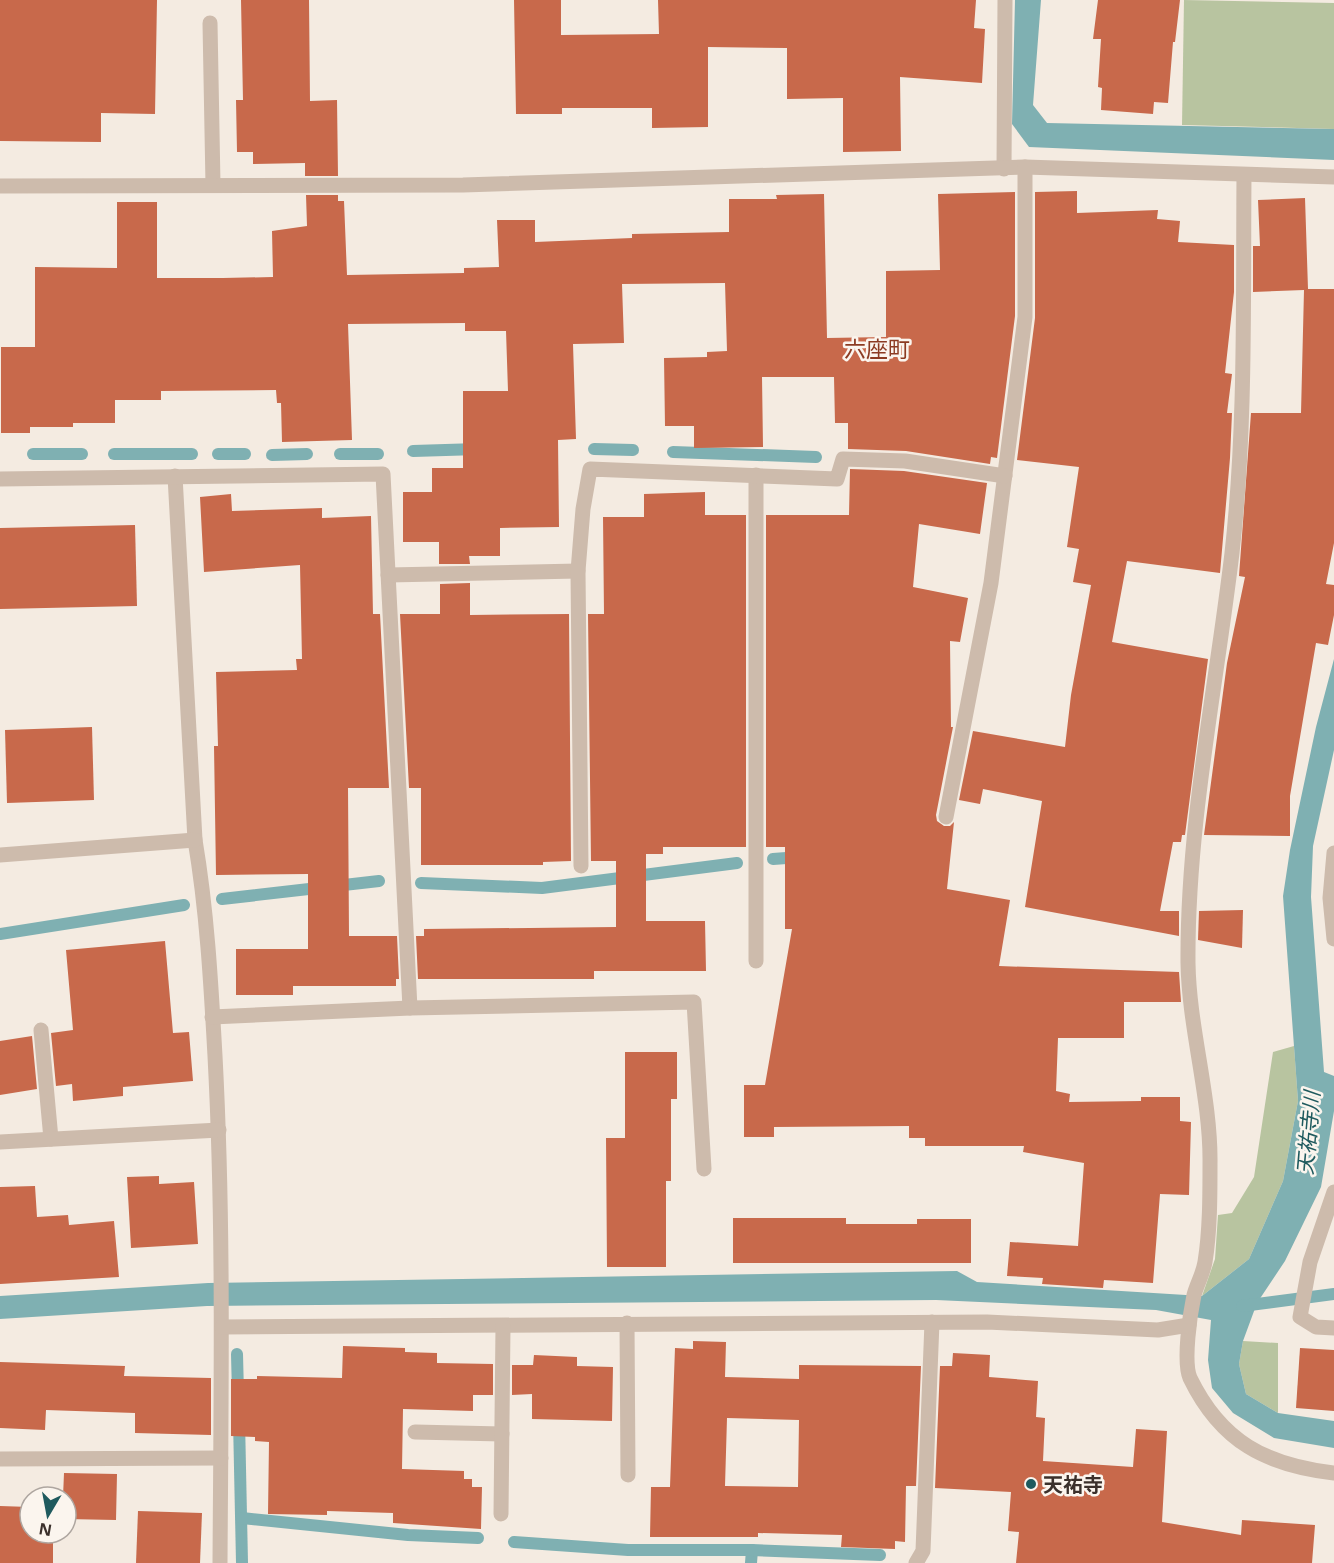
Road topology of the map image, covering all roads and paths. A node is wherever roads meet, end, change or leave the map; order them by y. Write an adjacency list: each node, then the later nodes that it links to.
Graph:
1 (1005, 0): 4 (street)
2 (210, 23): 7 (street)
3 (1025, 167): 4 (street); 5 (street); 11 (street)
4 (1004, 169): 7 (street)
5 (1244, 175): 6 (street); 33 (street)
6 (1334, 177)
7 (213, 185): 8 (street)
8 (0, 186)
9 (756, 475): 11 (street); 13 (street); 21 (street)
10 (175, 476): 12 (street); 14 (street); 16 (street)
11 (1005, 476): 15 (street)
12 (0, 479)
13 (578, 571): 14 (street); 19 (street)
14 (388, 575): 22 (street)
15 (946, 817)
16 (195, 840): 18 (street); 23 (street)
17 (1334, 853): 20 (street)
18 (0, 855)
19 (582, 866)
20 (1334, 939)
21 (756, 961)
22 (410, 1008): 23 (street); 28 (street)
23 (212, 1017): 25 (street)
24 (41, 1030): 26 (street)
25 (219, 1130): 26 (street); 30 (street)
26 (51, 1139): 27 (street)
27 (0, 1142)
28 (704, 1169)
29 (1334, 1192): 35 (street)
30 (222, 1319): 34 (street); 38 (street)
31 (932, 1322): 32 (street); 33 (street); 44 (street)
32 (627, 1323): 34 (street); 41 (street)
33 (1189, 1325): 40 (street)
34 (502, 1326): 37 (street)
35 (1334, 1328)
36 (415, 1432): 37 (street)
37 (502, 1434): 42 (street)
38 (221, 1458): 39 (street); 43 (street)
39 (0, 1459)
40 (1334, 1473)
41 (628, 1475)
42 (501, 1514)
43 (220, 1563)
44 (916, 1563)

